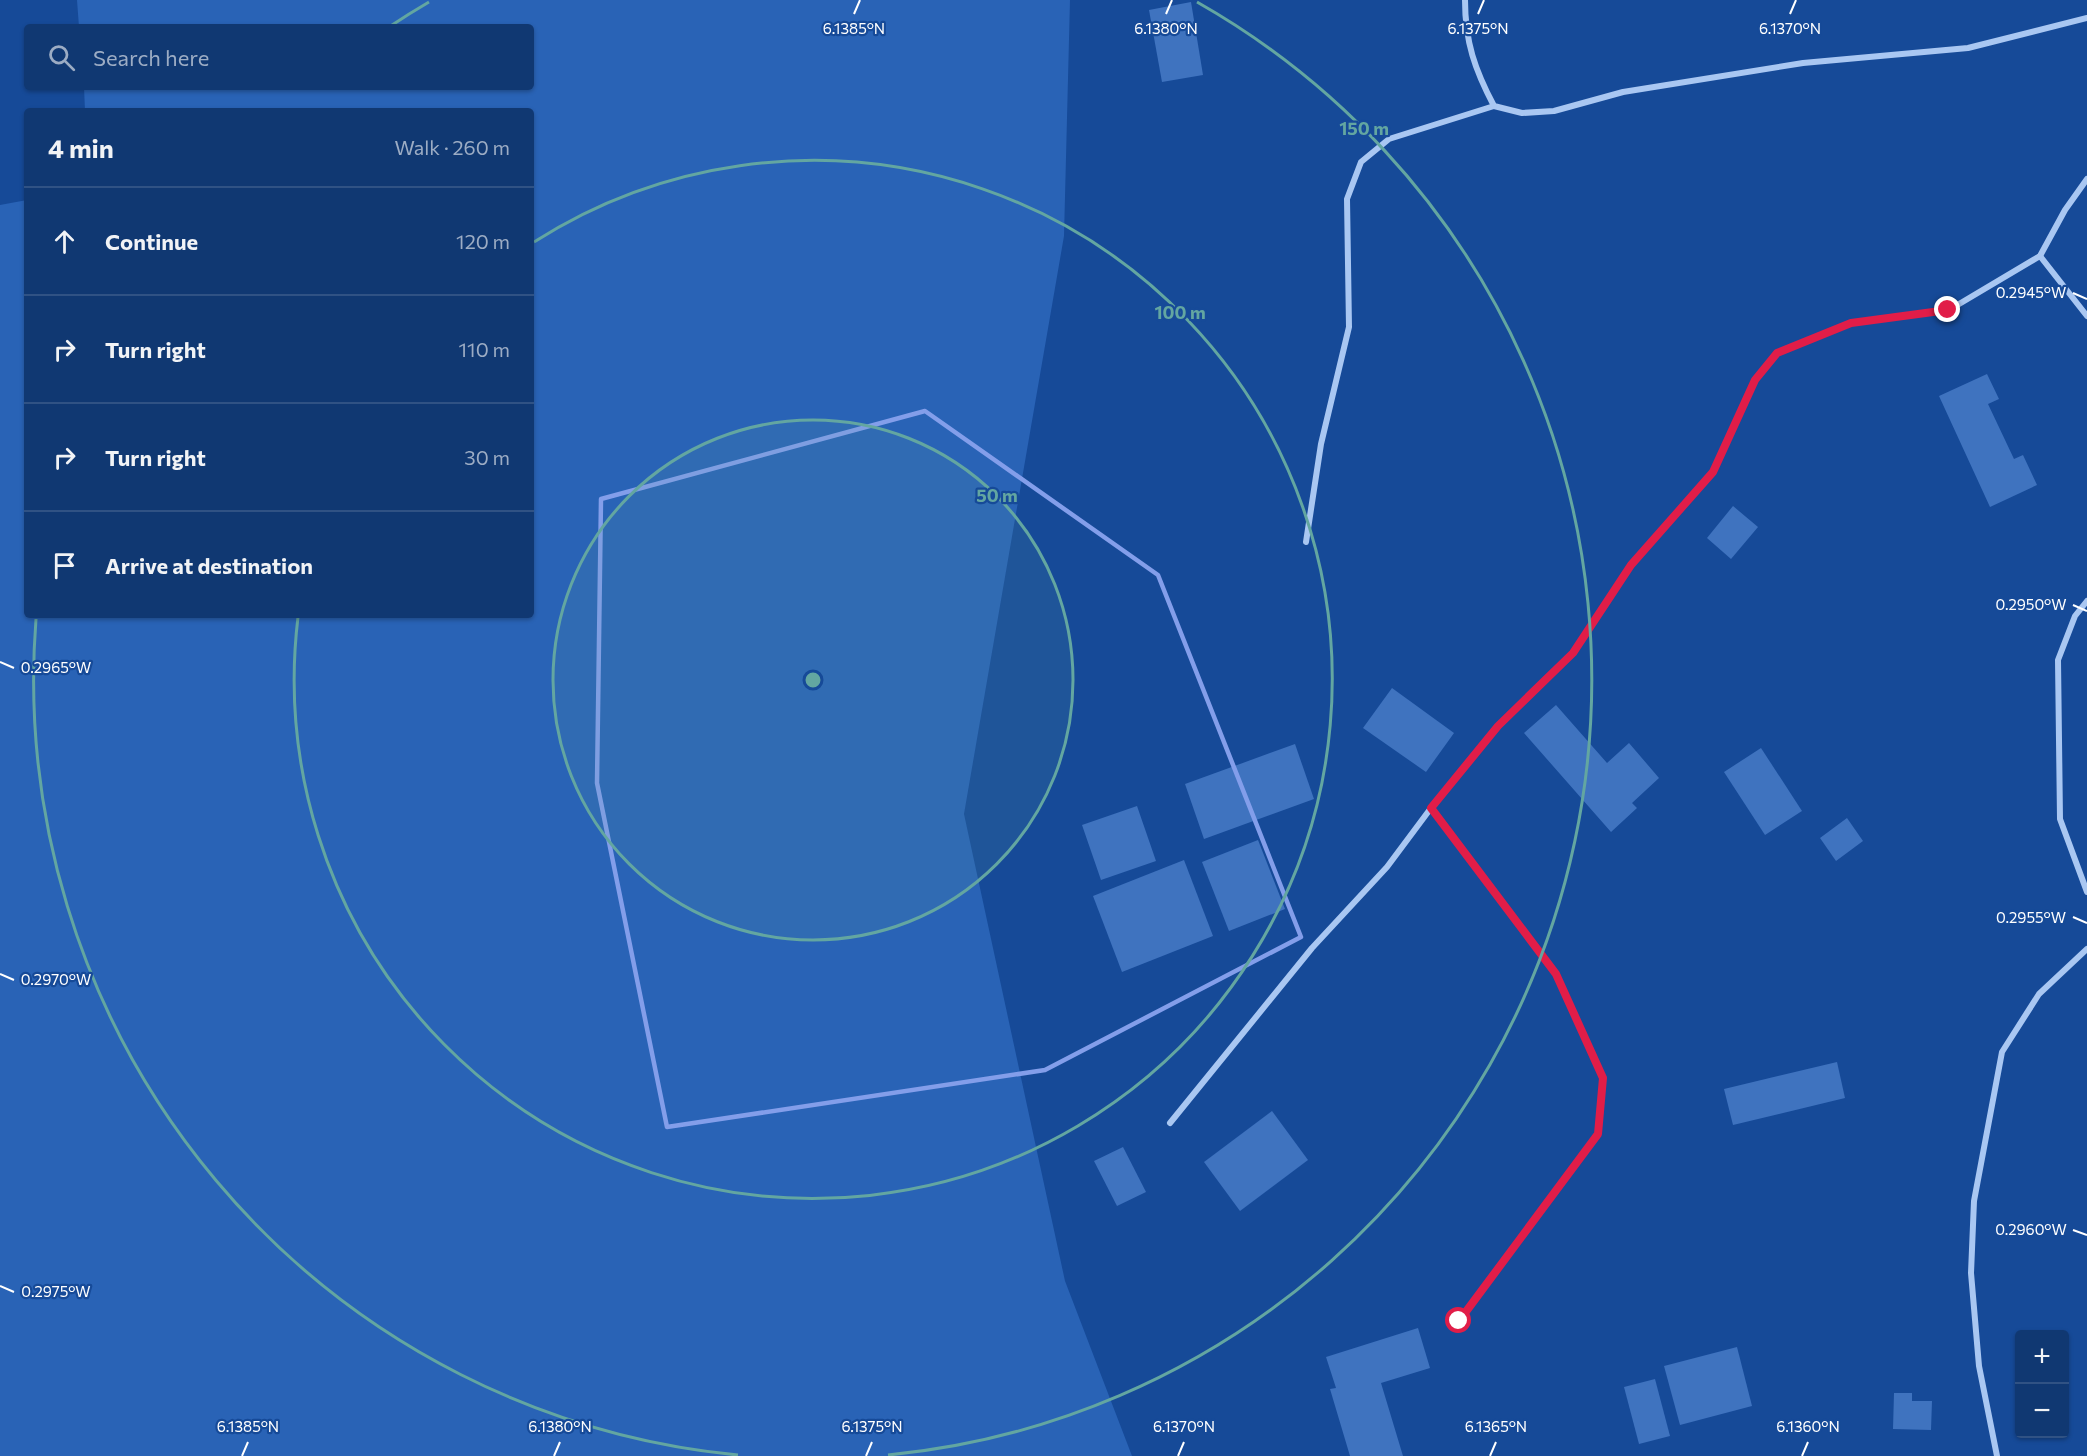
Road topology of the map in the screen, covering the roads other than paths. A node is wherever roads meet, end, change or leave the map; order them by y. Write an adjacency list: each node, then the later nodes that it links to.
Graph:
1 (1465, 0): 3 (street)
2 (2087, 18): 3 (street)
3 (1494, 106): 7 (street)
4 (2087, 179): 5 (street)
5 (2040, 256): 6 (street); 9 (street)
6 (2087, 316)
7 (1306, 542)
8 (2087, 601): 10 (street)
9 (1431, 808): 12 (street); 13 (street)
10 (2087, 892)
11 (2087, 949): 14 (street)
12 (1170, 1124)
13 (1459, 1321)
14 (1997, 1456)

